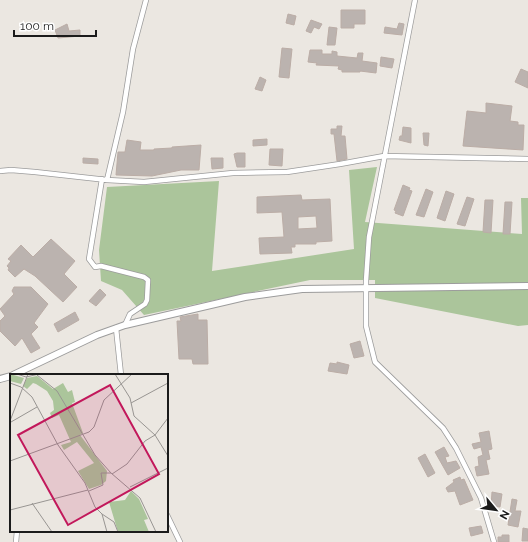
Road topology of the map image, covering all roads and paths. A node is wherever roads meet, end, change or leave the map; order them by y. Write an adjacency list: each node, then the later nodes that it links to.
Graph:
1 (146, 0): 7 (street)
2 (415, 0): 3 (street)
3 (384, 156): 4 (street); 7 (street); 9 (street)
4 (528, 159)
5 (0, 171): 6 (street)
6 (102, 179): 7 (street); 10 (street)
7 (107, 180)
8 (528, 286): 9 (street)
9 (367, 288): 10 (street); 20 (street)
10 (125, 325): 11 (street)
11 (116, 328): 12 (street); 13 (street)
12 (15, 374)
13 (121, 374)
14 (10, 376): 15 (street)
15 (0, 379)
16 (168, 517): 19 (street)
17 (17, 532): 18 (street)
18 (16, 542)
19 (180, 542)
20 (494, 542)

